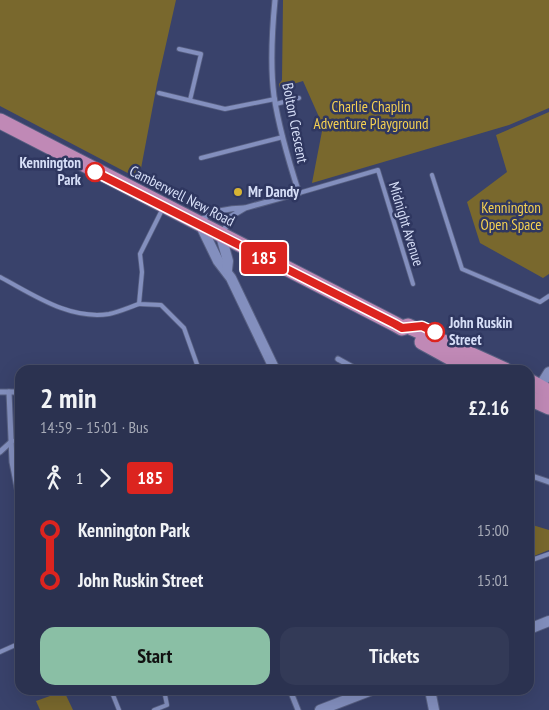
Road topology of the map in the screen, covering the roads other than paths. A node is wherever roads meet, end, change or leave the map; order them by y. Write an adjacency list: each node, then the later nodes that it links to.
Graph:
1 (275, 0): 6 (street, Bolton Crescent)
2 (179, 48): 5 (lane)
3 (159, 93): 5 (lane)
4 (299, 98): 6 (lane)
5 (190, 100): 6 (lane)
6 (275, 102): 8 (street, Bolton Crescent)
7 (0, 121): 12 (highway, Camberwell New Road)
8 (283, 137): 9 (lane); 11 (street, Bolton Crescent)
9 (201, 158)
10 (432, 175): 19 (lane)
11 (299, 193): 13 (street); 18 (lane, Midnight Avenue)
12 (164, 206): 14 (highway, Camberwell New Road); 20 (lane)
13 (245, 208): 14 (street); 15 (street)
14 (200, 224): 15 (highway, Camberwell New Road); 16 (street)
15 (221, 236): 16 (street); 21 (highway, Camberwell New Road)
16 (227, 270): 26 (street)
17 (0, 277): 20 (lane)
18 (413, 284)
19 (549, 296)
20 (139, 304): 25 (lane)
21 (407, 328): 22 (lane, Camberwell New Road); 24 (highway, Camberwell New Road)
22 (431, 330)
23 (338, 359): 27 (street)
24 (477, 360): 28 (highway, Camberwell New Road)
25 (197, 365)
26 (273, 365)
27 (349, 365)
28 (491, 365)
29 (549, 372): 33 (street)
30 (0, 392): 31 (street)
31 (9, 392): 32 (street); 34 (street)
32 (15, 392)
33 (540, 395)
34 (12, 442): 35 (street); 36 (street)
35 (0, 452)
36 (15, 477)
37 (534, 477): 38 (street)
38 (549, 482)
39 (549, 554): 40 (lane)
40 (534, 559)
41 (549, 620): 42 (street)
42 (534, 626)
43 (15, 645): 44 (lane)
44 (0, 652)
45 (113, 695): 50 (lane)
46 (165, 695): 51 (lane)
47 (292, 695): 52 (street)
48 (359, 695): 53 (street)
49 (431, 695): 54 (street)
50 (119, 710)
51 (154, 710)
52 (298, 710)
53 (320, 710)
54 (434, 710)

